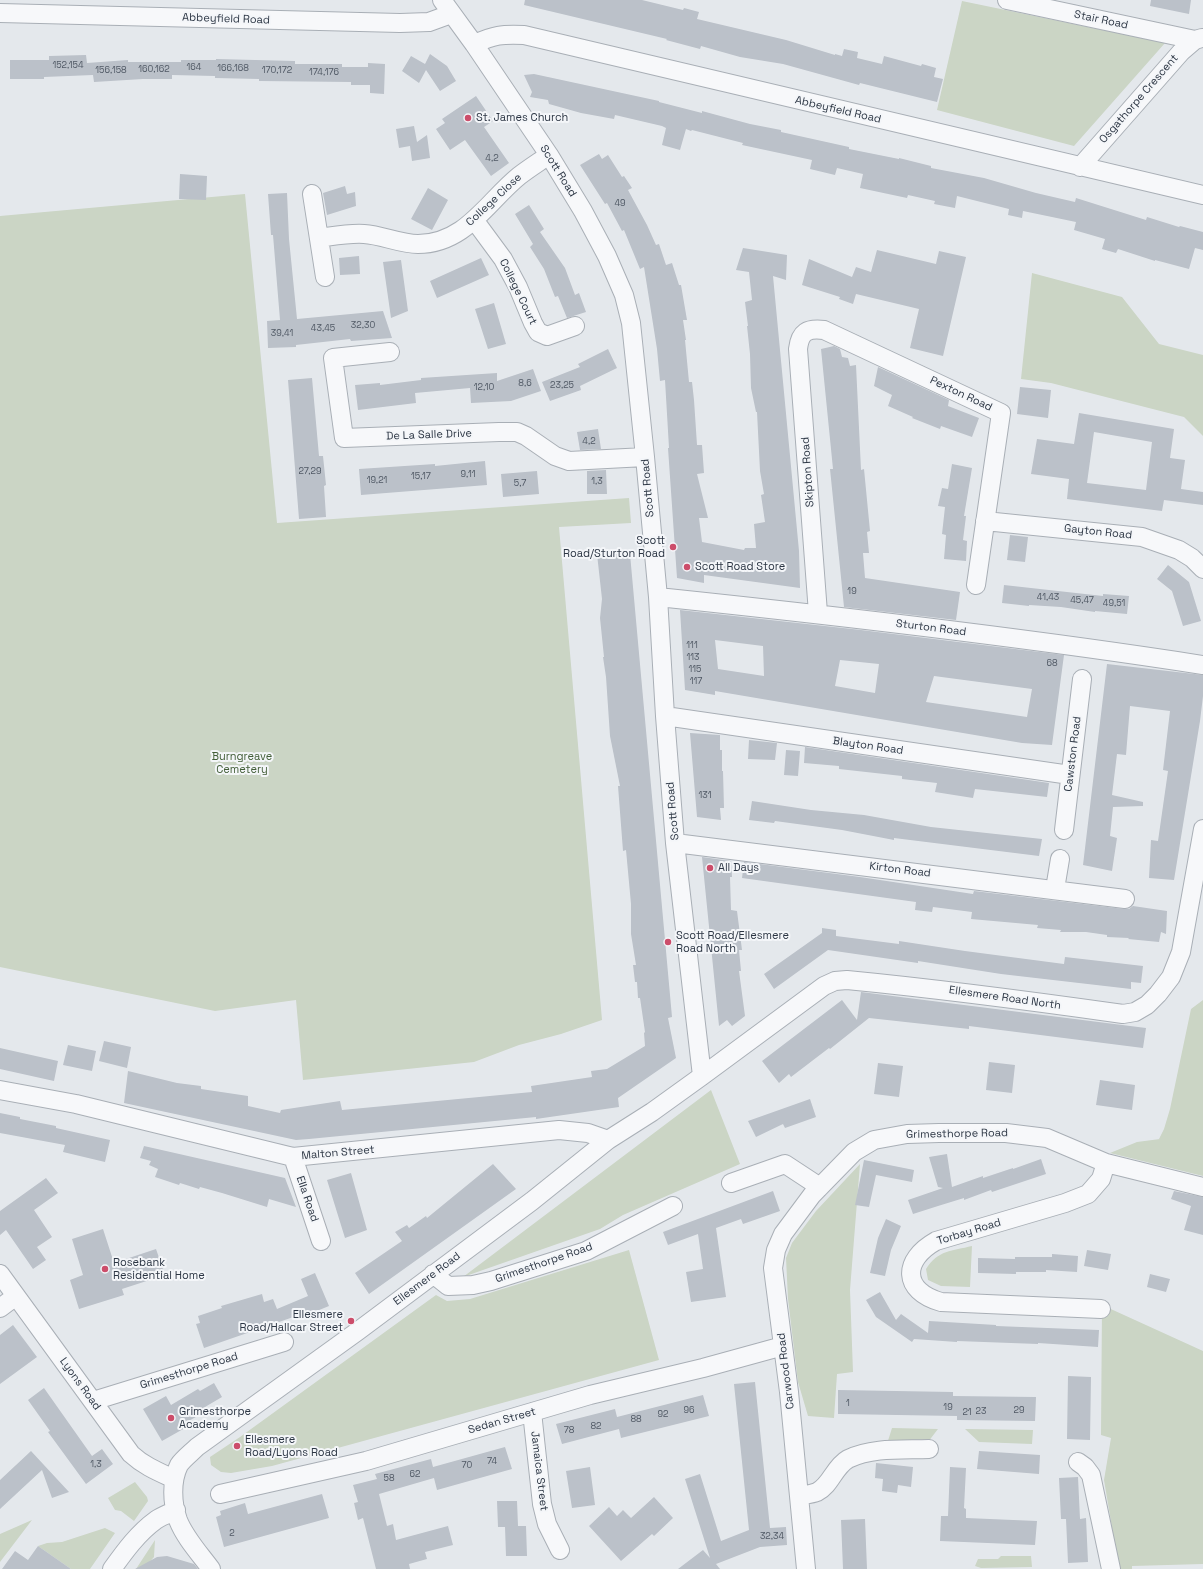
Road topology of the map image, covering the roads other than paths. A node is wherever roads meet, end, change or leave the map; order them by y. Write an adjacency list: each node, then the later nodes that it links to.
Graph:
1 (1007, 0): 4 (street, Stair Road)
2 (446, 7): 3 (street, Abbeyfield Road); 5 (street, Scott Road)
3 (0, 13)
4 (1199, 39): 7 (street, Osgathorpe Crescent)
5 (474, 44): 6 (street, Scott Road); 7 (street, Abbeyfield Road)
6 (549, 155): 10 (street, College Close); 16 (street, Scott Road)
7 (1080, 167): 9 (street, Abbeyfield Road)
8 (312, 194): 11 (street)
9 (1203, 195)
10 (475, 221): 11 (street, College Close); 13 (street, College Court)
11 (319, 238): 12 (street)
12 (325, 277)
13 (575, 326)
14 (805, 332): 17 (street, Pexton Road); 21 (street, Skipton Road)
15 (390, 352): 16 (street, De La Salle Drive)
16 (645, 457): 20 (street, Scott Road)
17 (985, 521): 18 (street, Gayton Road); 19 (street, Pexton Road)
18 (1203, 569)
19 (976, 585)
20 (658, 597): 21 (street, Sturton Road); 24 (street, Scott Road)
21 (818, 613): 22 (street, Sturton Road)
22 (1203, 665)
23 (1082, 679): 25 (street, Cawston Road)
24 (665, 716): 25 (street, Blayton Road); 28 (street, Scott Road)
25 (1070, 775): 27 (street, Cawston Road)
26 (1203, 829): 32 (street, Ellesmere Road North)
27 (1064, 830)
28 (675, 843): 30 (street, Kirton Road); 32 (street, Scott Road)
29 (1060, 858): 30 (street)
30 (1055, 889): 31 (street, Kirton Road)
31 (1125, 899)
32 (702, 1076): 34 (street, Ellesmere Road)
33 (0, 1090): 35 (street, Malton Street)
34 (608, 1140): 35 (street, Malton Street); 43 (street, Ellesmere Road)
35 (293, 1157): 41 (street, Ella Road)
36 (1106, 1162): 38 (street, Grimesthorpe Road); 39 (street, Grimesthorpe Road); 46 (street, Torbay Road)
37 (731, 1183): 38 (street)
38 (820, 1187): 48 (street, Carwood Road)
39 (1203, 1187)
40 (673, 1206): 43 (street, Grimesthorpe Road)
41 (321, 1241)
42 (0, 1274): 44 (street, Lyons Road)
43 (433, 1274): 54 (street, Ellesmere Road)
44 (16, 1296): 45 (street); 49 (street, Lyons Road)
45 (0, 1308)
46 (1101, 1309)
47 (284, 1342): 49 (street, Grimesthorpe Road)
48 (783, 1346): 50 (street, Sedan Street); 55 (street, Carwood Road)
49 (93, 1401): 54 (street, Lyons Road)
50 (532, 1412): 53 (street, Sedan Street); 56 (street, Jamaica Street)
51 (929, 1449): 55 (street)
52 (1078, 1462): 60 (street)
53 (220, 1494)
54 (175, 1495): 57 (street); 58 (street)
55 (799, 1496): 59 (street, Carwood Road)
56 (560, 1550)
57 (112, 1569)
58 (211, 1569)
59 (806, 1569)
60 (1111, 1569)

